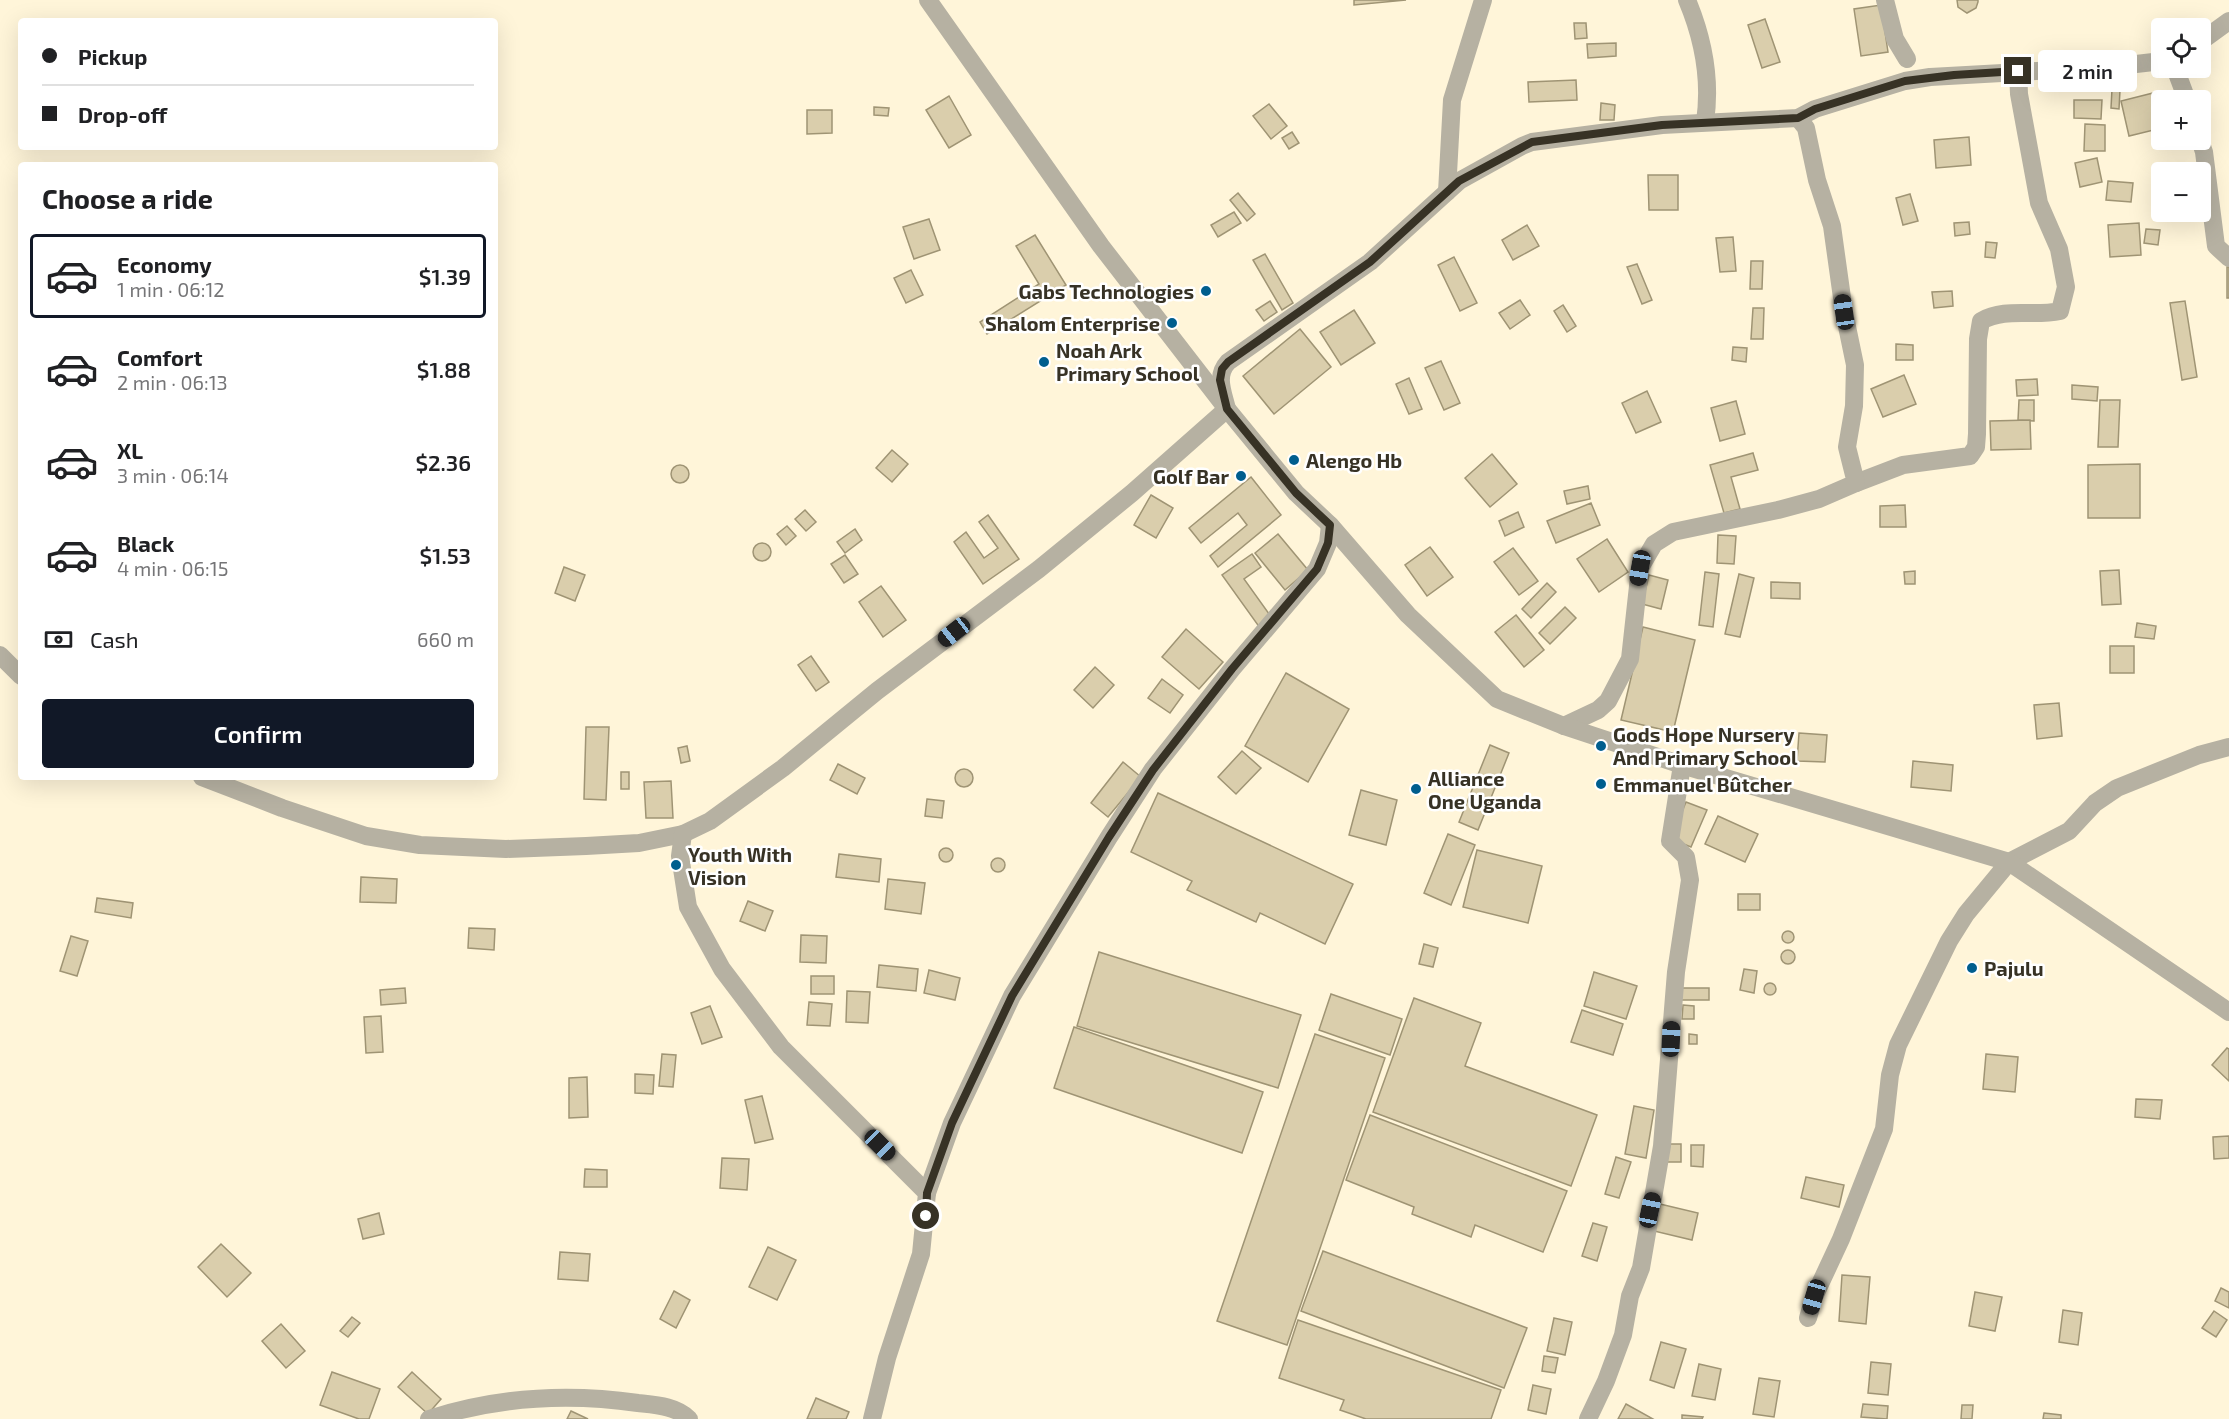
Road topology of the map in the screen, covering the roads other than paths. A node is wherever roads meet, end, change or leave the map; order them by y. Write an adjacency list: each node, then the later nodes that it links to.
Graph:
1 (928, 0): 15 (street)
2 (1483, 0): 13 (street)
3 (1687, 0): 11 (street)
4 (1886, 0): 7 (street)
5 (2229, 21): 6 (street)
6 (2211, 34)
7 (1907, 59)
8 (2151, 62): 9 (street)
9 (2018, 71): 10 (street); 16 (street)
10 (1798, 118): 11 (street); 16 (street)
11 (1705, 122): 13 (street)
12 (2203, 150): 14 (street)
13 (1447, 192): 15 (street)
14 (2229, 258)
15 (1227, 409): 17 (street); 24 (street)
16 (1856, 483): 20 (street)
17 (1330, 525): 20 (street); 27 (street)
18 (0, 655): 19 (street)
19 (18, 673)
20 (1564, 726): 22 (street)
21 (2229, 747): 25 (street)
22 (1682, 765): 25 (street); 32 (street)
23 (210, 780): 24 (street)
24 (682, 834): 27 (street)
25 (2009, 862): 26 (street); 28 (street)
26 (2229, 1012)
27 (927, 1193): 31 (street)
28 (1808, 1318)
29 (429, 1419): 30 (street)
30 (689, 1419)
31 (872, 1419)
32 (1588, 1419)

